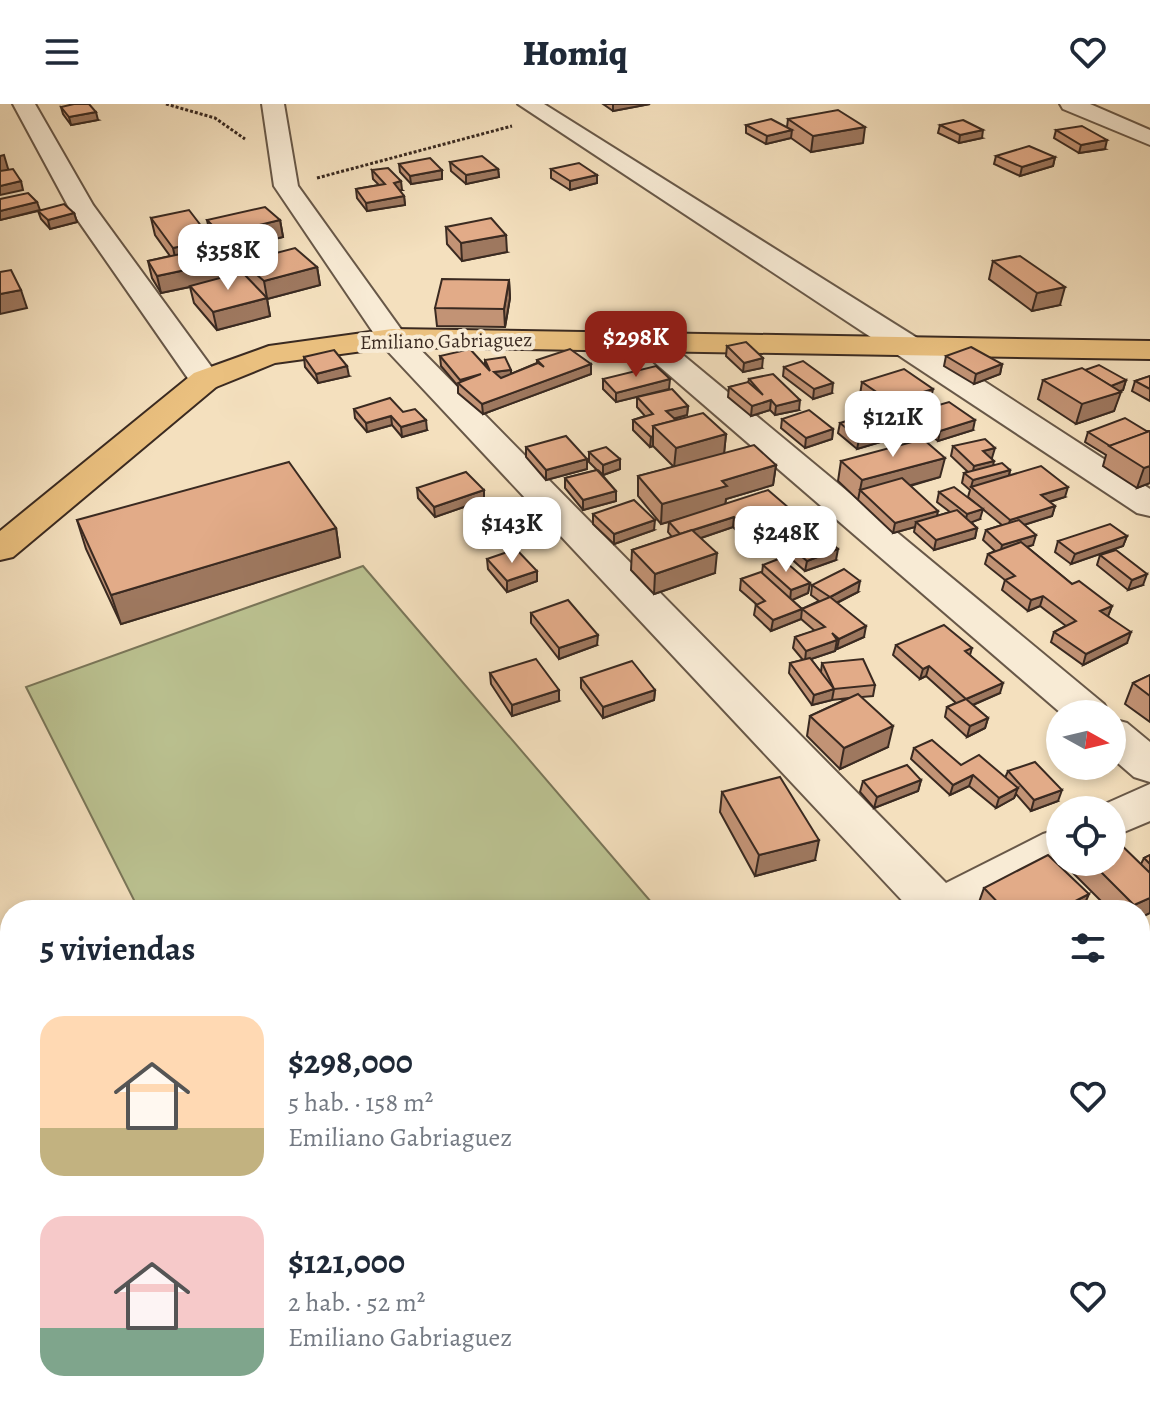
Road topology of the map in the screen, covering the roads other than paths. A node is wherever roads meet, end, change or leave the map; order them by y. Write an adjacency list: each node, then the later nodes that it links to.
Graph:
1 (24, 104): 10 (street)
2 (273, 104): 6 (street)
3 (1071, 104): 5 (street)
4 (538, 110): 8 (street)
5 (1150, 138)
6 (392, 338): 7 (main road, Emiliano Gabriaguez); 10 (main road, Emiliano Gabriaguez); 19 (street)
7 (649, 342): 8 (main road, Emiliano Gabriaguez); 13 (street)
8 (911, 347): 9 (main road, Emiliano Gabriaguez); 11 (street)
9 (1149, 351)
10 (205, 380): 12 (main road, Emiliano Gabriaguez)
11 (1150, 505)
12 (0, 549)
13 (1072, 700)
14 (1126, 746): 15 (street)
15 (1150, 766)
16 (1150, 801): 17 (street)
17 (1126, 813)
18 (1046, 854): 20 (street)
19 (929, 900)
20 (958, 900)

